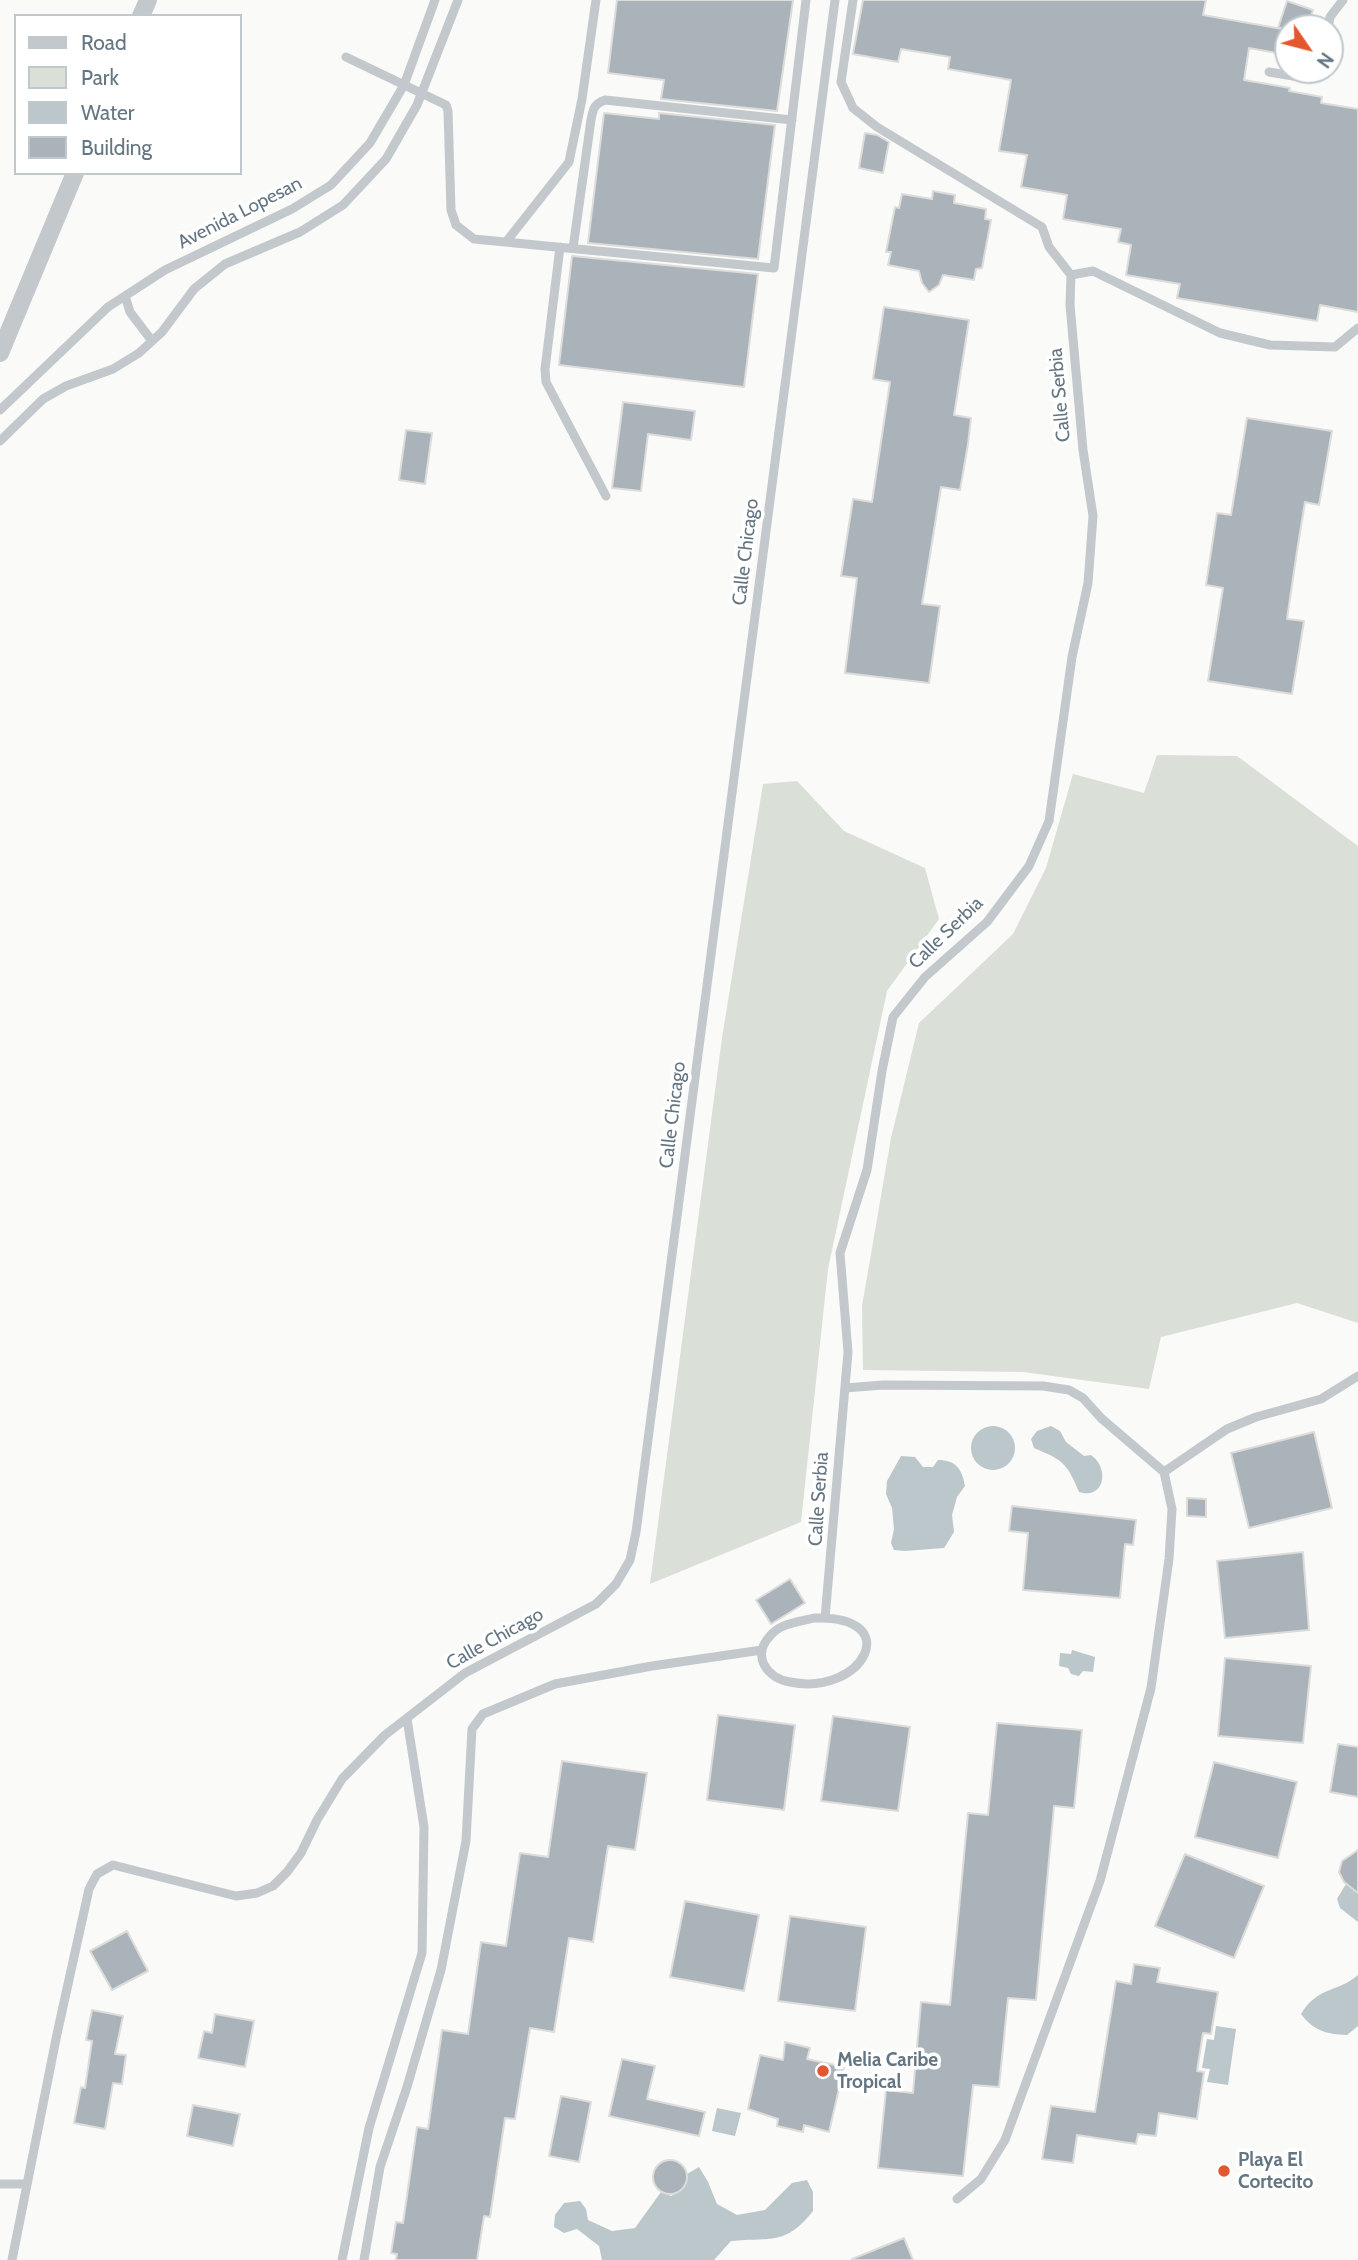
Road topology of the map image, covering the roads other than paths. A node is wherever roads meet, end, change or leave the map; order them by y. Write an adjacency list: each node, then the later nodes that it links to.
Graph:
1 (435, 0): 12 (lane, Avenida Lopesan)
2 (458, 0): 13 (lane, Avenida Lopesan)
3 (596, 0): 16 (lane)
4 (806, 0): 14 (lane)
5 (835, 0): 32 (lane, Calle Chicago)
6 (853, 0): 19 (lane)
7 (1343, 0): 8 (lane)
8 (1332, 14)
9 (346, 57): 12 (lane)
10 (1269, 72): 11 (lane)
11 (1274, 73)
12 (404, 85): 13 (lane); 20 (lane, Avenida Lopesan)
13 (422, 93): 16 (lane); 22 (lane, Avenida Lopesan)
14 (792, 120): 18 (lane); 18 (lane)
15 (74, 175): 23 (street)
16 (506, 242): 17 (lane)
17 (560, 247): 18 (lane); 26 (lane)
18 (573, 248)
19 (1071, 275): 21 (lane); 28 (lane, Calle Serbia)
20 (125, 296): 22 (lane); 24 (lane, Avenida Lopesan)
21 (1358, 327)
22 (152, 341): 25 (lane, Avenida Lopesan)
23 (0, 353)
24 (0, 410)
25 (0, 441)
26 (606, 496)
27 (1358, 1376): 29 (lane)
28 (845, 1388): 29 (lane); 30 (lane, Calle Serbia)
29 (1164, 1472): 35 (lane)
30 (825, 1618): 31 (lane); 31 (lane)
31 (762, 1650): 38 (lane)
32 (407, 1720): 34 (lane, Calle Chicago); 37 (lane)
33 (0, 2184): 34 (lane)
34 (27, 2184): 36 (lane)
35 (957, 2199)
36 (12, 2260)
37 (342, 2260)
38 (364, 2260)

